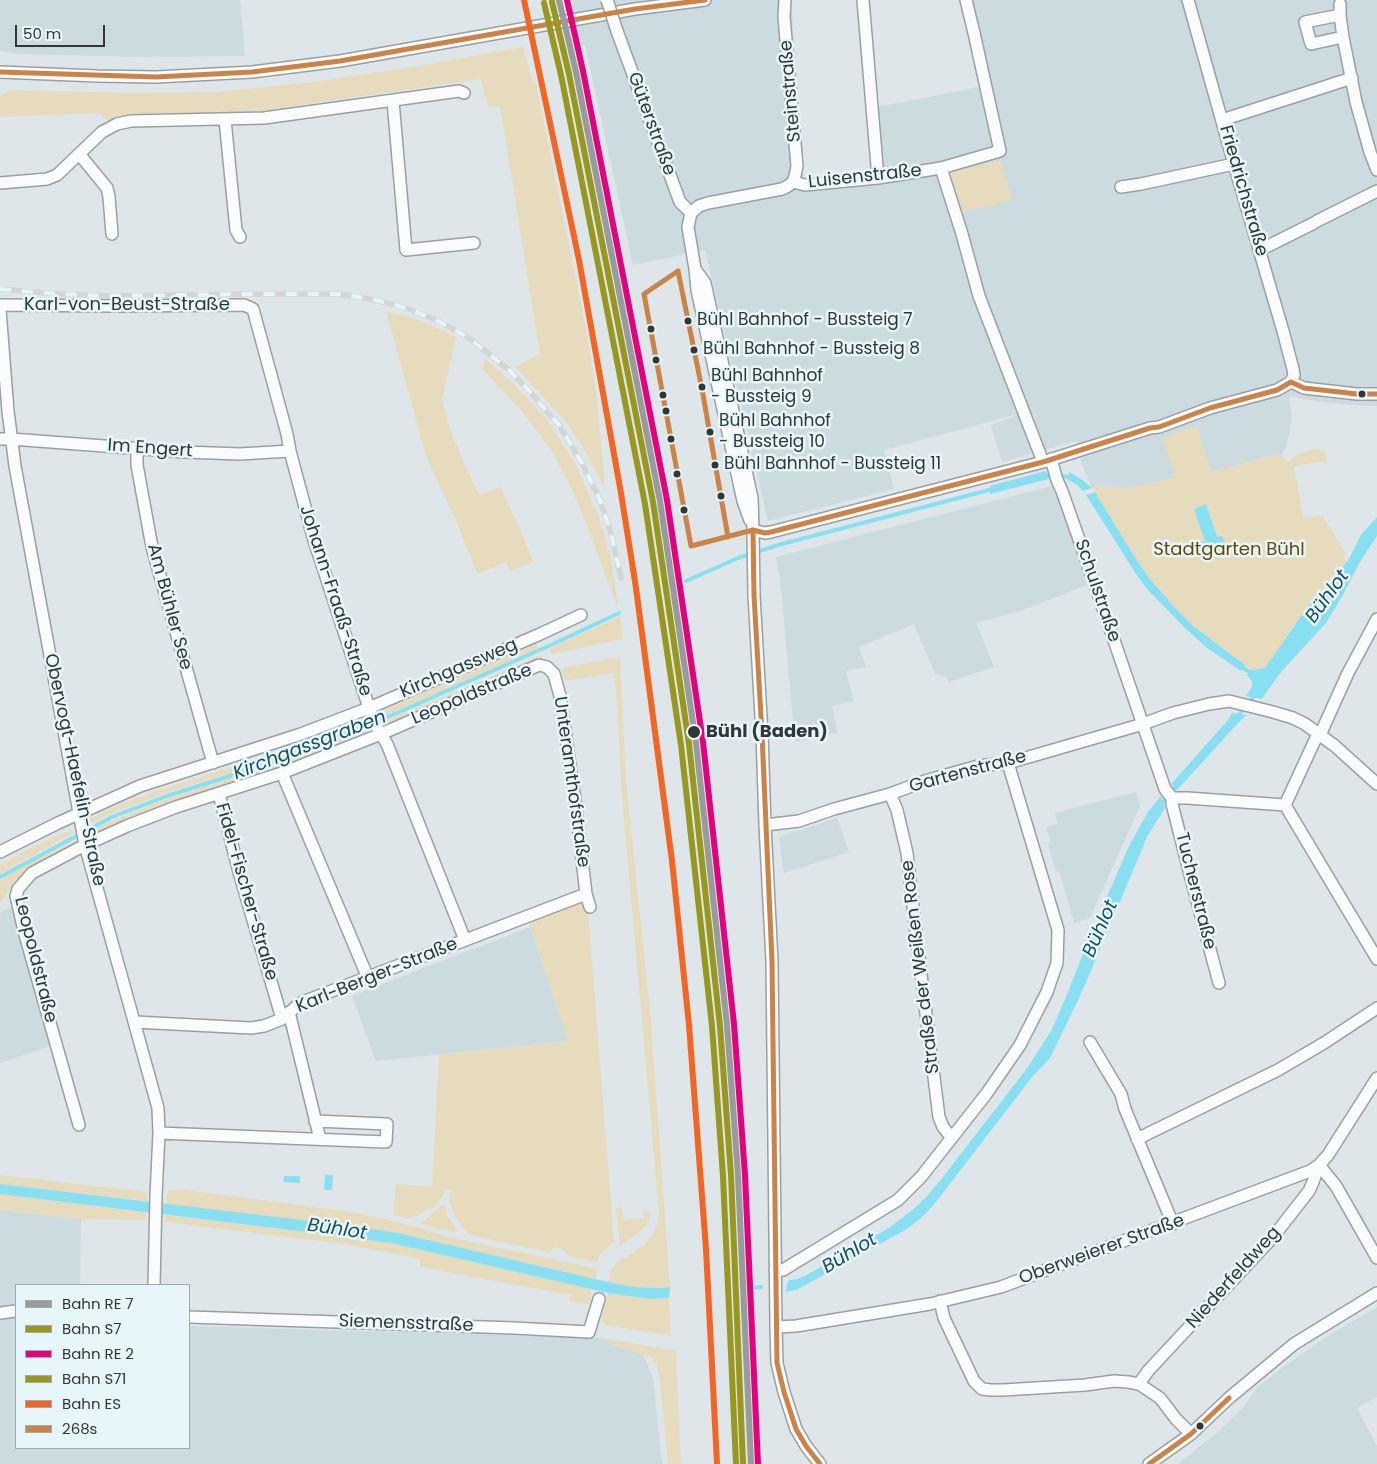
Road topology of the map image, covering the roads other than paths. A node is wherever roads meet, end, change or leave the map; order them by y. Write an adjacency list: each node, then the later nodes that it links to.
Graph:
1 (607, 0): 23 (street, Güterstraße, bridge)
2 (705, 0): 8 (street)
3 (784, 0): 19 (street, Steinstraße)
4 (863, 0): 18 (street)
5 (966, 0): 16 (street, Luisenstraße)
6 (1188, 0): 13 (street, Friedrichstraße)
7 (1343, 37): 7 (street); 9 (street)
8 (0, 72)
9 (1352, 78): 13 (street); 17 (street)
10 (464, 93): 11 (street)
11 (393, 101): 12 (street); 26 (street)
12 (225, 120): 14 (street); 25 (street)
13 (1222, 120): 15 (street, Friedrichstraße)
14 (80, 154): 20 (street); 24 (street)
15 (1234, 164): 21 (street); 27 (street, Friedrichstraße)
16 (941, 168): 18 (street, Luisenstraße); 36 (street, Schulstraße)
17 (1377, 170)
18 (878, 178): 19 (street, Luisenstraße)
19 (792, 182): 23 (street, Luisenstraße)
20 (0, 183)
21 (1121, 187)
22 (1377, 191): 27 (street)
23 (691, 213): 37 (street)
24 (112, 234)
25 (240, 237)
26 (474, 244)
27 (1260, 250): 31 (street, Friedrichstraße)
28 (0, 305): 29 (street, Karl-von-Beust-Straße)
29 (254, 309): 35 (street, Johann-Fraaß-Straße)
30 (0, 310): 33 (street, Obervogt-Haefelin-Straße)
31 (1291, 382): 32 (street); 36 (street)
32 (1377, 394)
33 (6, 439): 34 (street, Im Engert); 53 (street, Obervogt-Haefelin-Straße)
34 (137, 449): 35 (street, Im Engert); 45 (street, Am Bühler See)
35 (290, 451): 41 (street, Johann-Fraaß-Straße)
36 (1051, 468): 37 (street); 42 (street, Schulstraße)
37 (753, 530): 54 (street)
38 (581, 615): 41 (street, Kirchgassweg)
39 (1377, 619): 44 (street)
40 (547, 667): 43 (street, Leopoldstraße); 57 (street, Unteramthofstraße)
41 (370, 712): 43 (street, Johann-Fraaß-Straße); 45 (street, Kirchgassweg)
42 (1142, 724): 44 (street, Gartenstraße); 46 (street, Gartenstraße); 51 (street, Tucherstraße)
43 (380, 732): 47 (street, Leopoldstraße); 58 (street, Johann-Fraaß-Straße)
44 (1320, 735): 48 (street, Gartenstraße); 52 (street)
45 (213, 763): 53 (street, Kirchgassweg)
46 (1008, 763): 50 (street, Gartenstraße); 70 (street)
47 (282, 773): 49 (street, Leopoldstraße); 60 (street)
48 (1377, 784)
49 (219, 794): 55 (street, Leopoldstraße); 63 (street, Fidel-Fischer-Straße)
50 (890, 794): 54 (street, Gartenstraße); 70 (street, Straße der Weißen Rose)
51 (1172, 797): 52 (street); 61 (street, Tucherstraße)
52 (1285, 805): 59 (street)
53 (80, 817): 55 (street, Obervogt-Haefelin-Straße); 56 (street, Kirchgassweg)
54 (765, 825): 76 (street)
55 (85, 842): 64 (street, Obervogt-Haefelin-Straße); 68 (street, Leopoldstraße)
56 (0, 852)
57 (589, 900): 58 (street, Karl-Berger-Straße)
58 (465, 940): 60 (street, Karl-Berger-Straße)
59 (1377, 959)
60 (368, 978): 63 (street, Karl-Berger-Straße)
61 (1219, 983)
62 (1377, 1008): 71 (street)
63 (285, 1015): 64 (street, Karl-Berger-Straße); 67 (street, Fidel-Fischer-Straße)
64 (135, 1022): 69 (street, Obervogt-Haefelin-Straße)
65 (1090, 1042): 71 (street)
66 (1377, 1078): 73 (street, Oberweierer Straße)
67 (315, 1121): 72 (street, Fidel-Fischer-Straße); 72 (street)
68 (79, 1125)
69 (159, 1133): 72 (street); 77 (street, Obervogt-Haefelin-Straße)
70 (952, 1138): 76 (street)
71 (1137, 1138): 74 (street)
72 (320, 1139)
73 (1319, 1165): 74 (street, Oberweierer Straße); 75 (street); 85 (street, Niederfeldweg)
74 (1173, 1224): 80 (street, Oberweierer Straße)
75 (1377, 1258)
76 (775, 1271): 84 (street)
77 (154, 1284)
78 (1377, 1293): 86 (street)
79 (599, 1299): 83 (street, Siemensstraße)
80 (940, 1301): 84 (street, Oberweierer Straße); 85 (street)
81 (15, 1311): 82 (street)
82 (0, 1313)
83 (190, 1317)
84 (776, 1327): 87 (street)
85 (1139, 1384): 86 (street)
86 (1190, 1434): 88 (street)
87 (820, 1464)
88 (1149, 1464)

